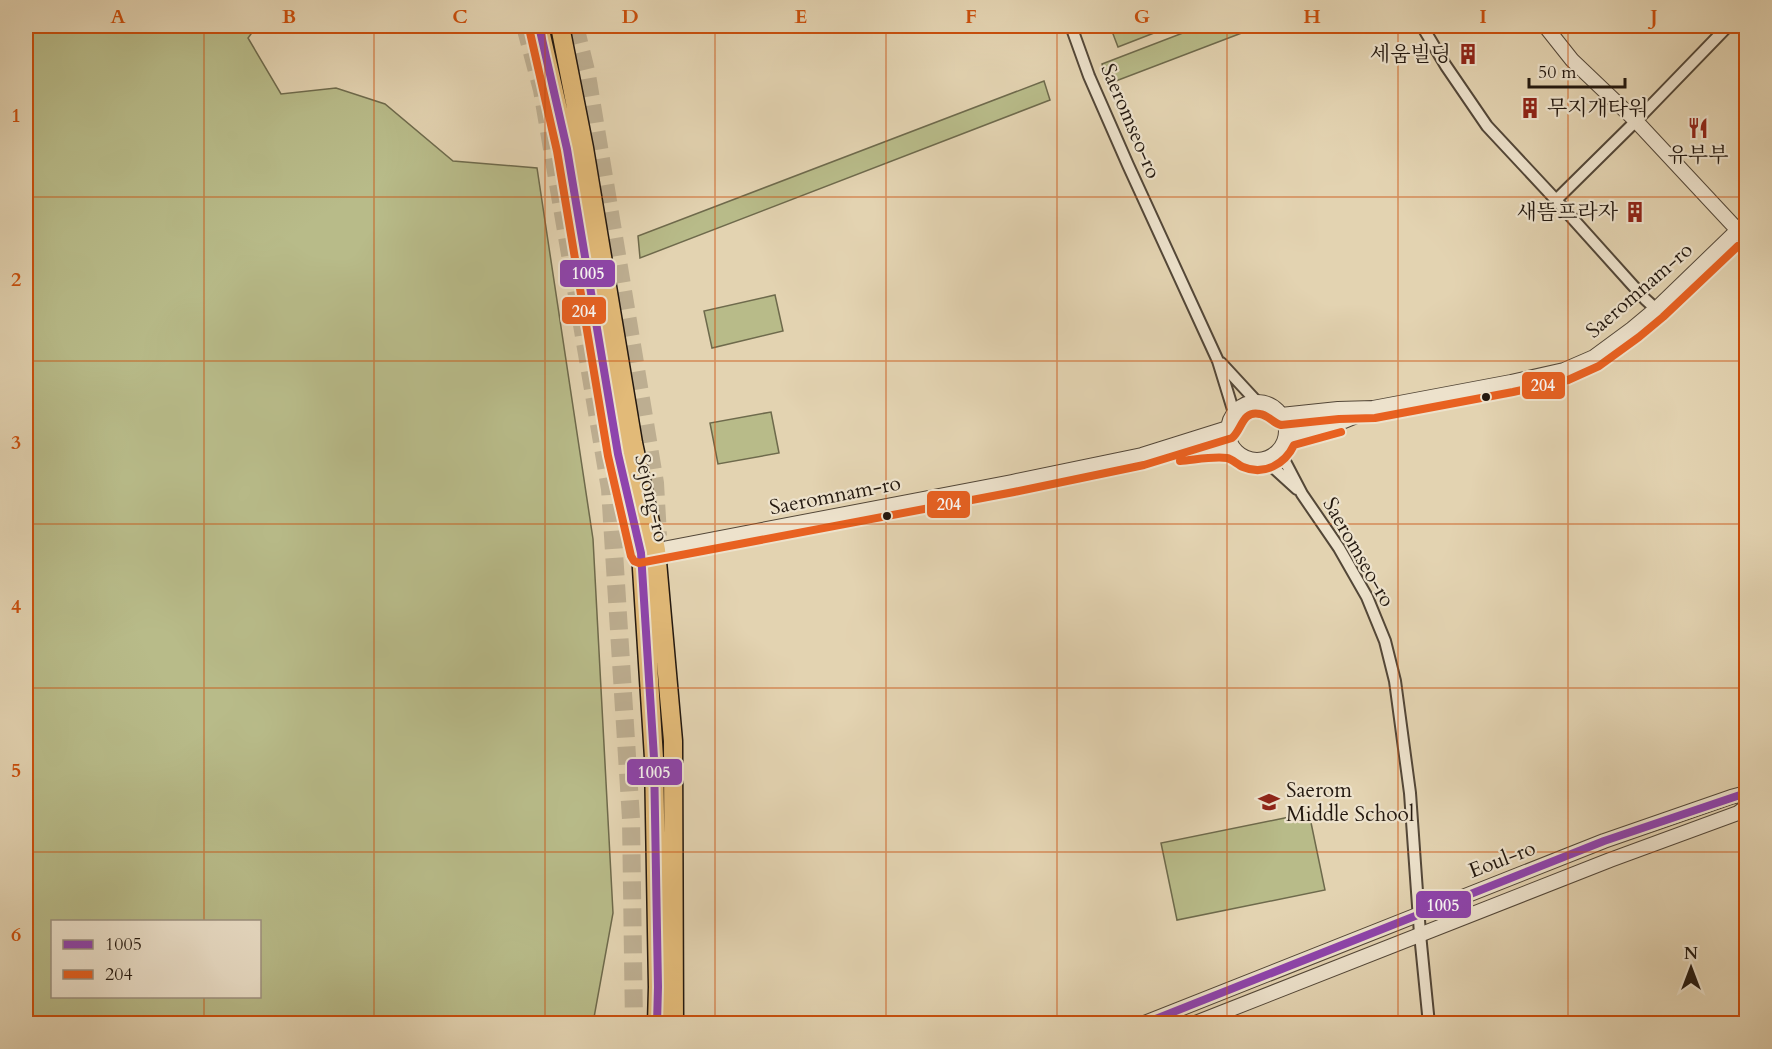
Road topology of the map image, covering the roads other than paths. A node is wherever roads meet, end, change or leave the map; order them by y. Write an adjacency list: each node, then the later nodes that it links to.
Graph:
1 (539, 26): 23 (main road, Sejong-ro)
2 (560, 26): 23 (main road, Sejong-ro)
3 (1071, 26): 11 (street, Saeromseo-ro)
4 (1422, 26): 8 (street)
5 (1545, 26): 7 (street)
6 (1728, 26): 7 (street)
7 (1636, 121): 8 (street); 9 (street)
8 (1556, 200): 10 (street)
9 (1744, 230): 10 (street, Saeromnam-ro)
10 (1656, 309): 13 (street, Saeromnam-ro)
11 (1218, 361): 12 (street); 14 (street)
12 (1257, 402): 14 (street); 15 (street)
13 (1373, 408): 15 (street, Saeromnam-ro); 17 (street, Saeromnam-ro)
14 (1234, 412): 16 (street)
15 (1281, 415): 17 (street)
16 (1228, 428): 18 (street); 20 (street, Saeromnam-ro)
17 (1286, 436): 19 (street)
18 (1233, 447): 20 (street, Saeromnam-ro); 21 (street)
19 (1279, 450): 21 (street); 22 (street)
20 (1142, 455): 23 (street, Saeromnam-ro)
21 (1264, 459): 22 (street)
22 (1302, 494): 26 (street, Saeromseo-ro)
23 (649, 551): 28 (main road, Sejong-ro); 29 (main road, Sejong-ro)
24 (1746, 794): 26 (street, Eoul-ro)
25 (1746, 807): 27 (street, Eoul-ro)
26 (1418, 914): 27 (street, Saeromseo-ro); 30 (street, Eoul-ro)
27 (1419, 934): 31 (street, Eoul-ro); 32 (street, Saeromseo-ro)
28 (657, 1023)
29 (674, 1023)
30 (1142, 1023)
31 (1193, 1023)
32 (1429, 1023)

